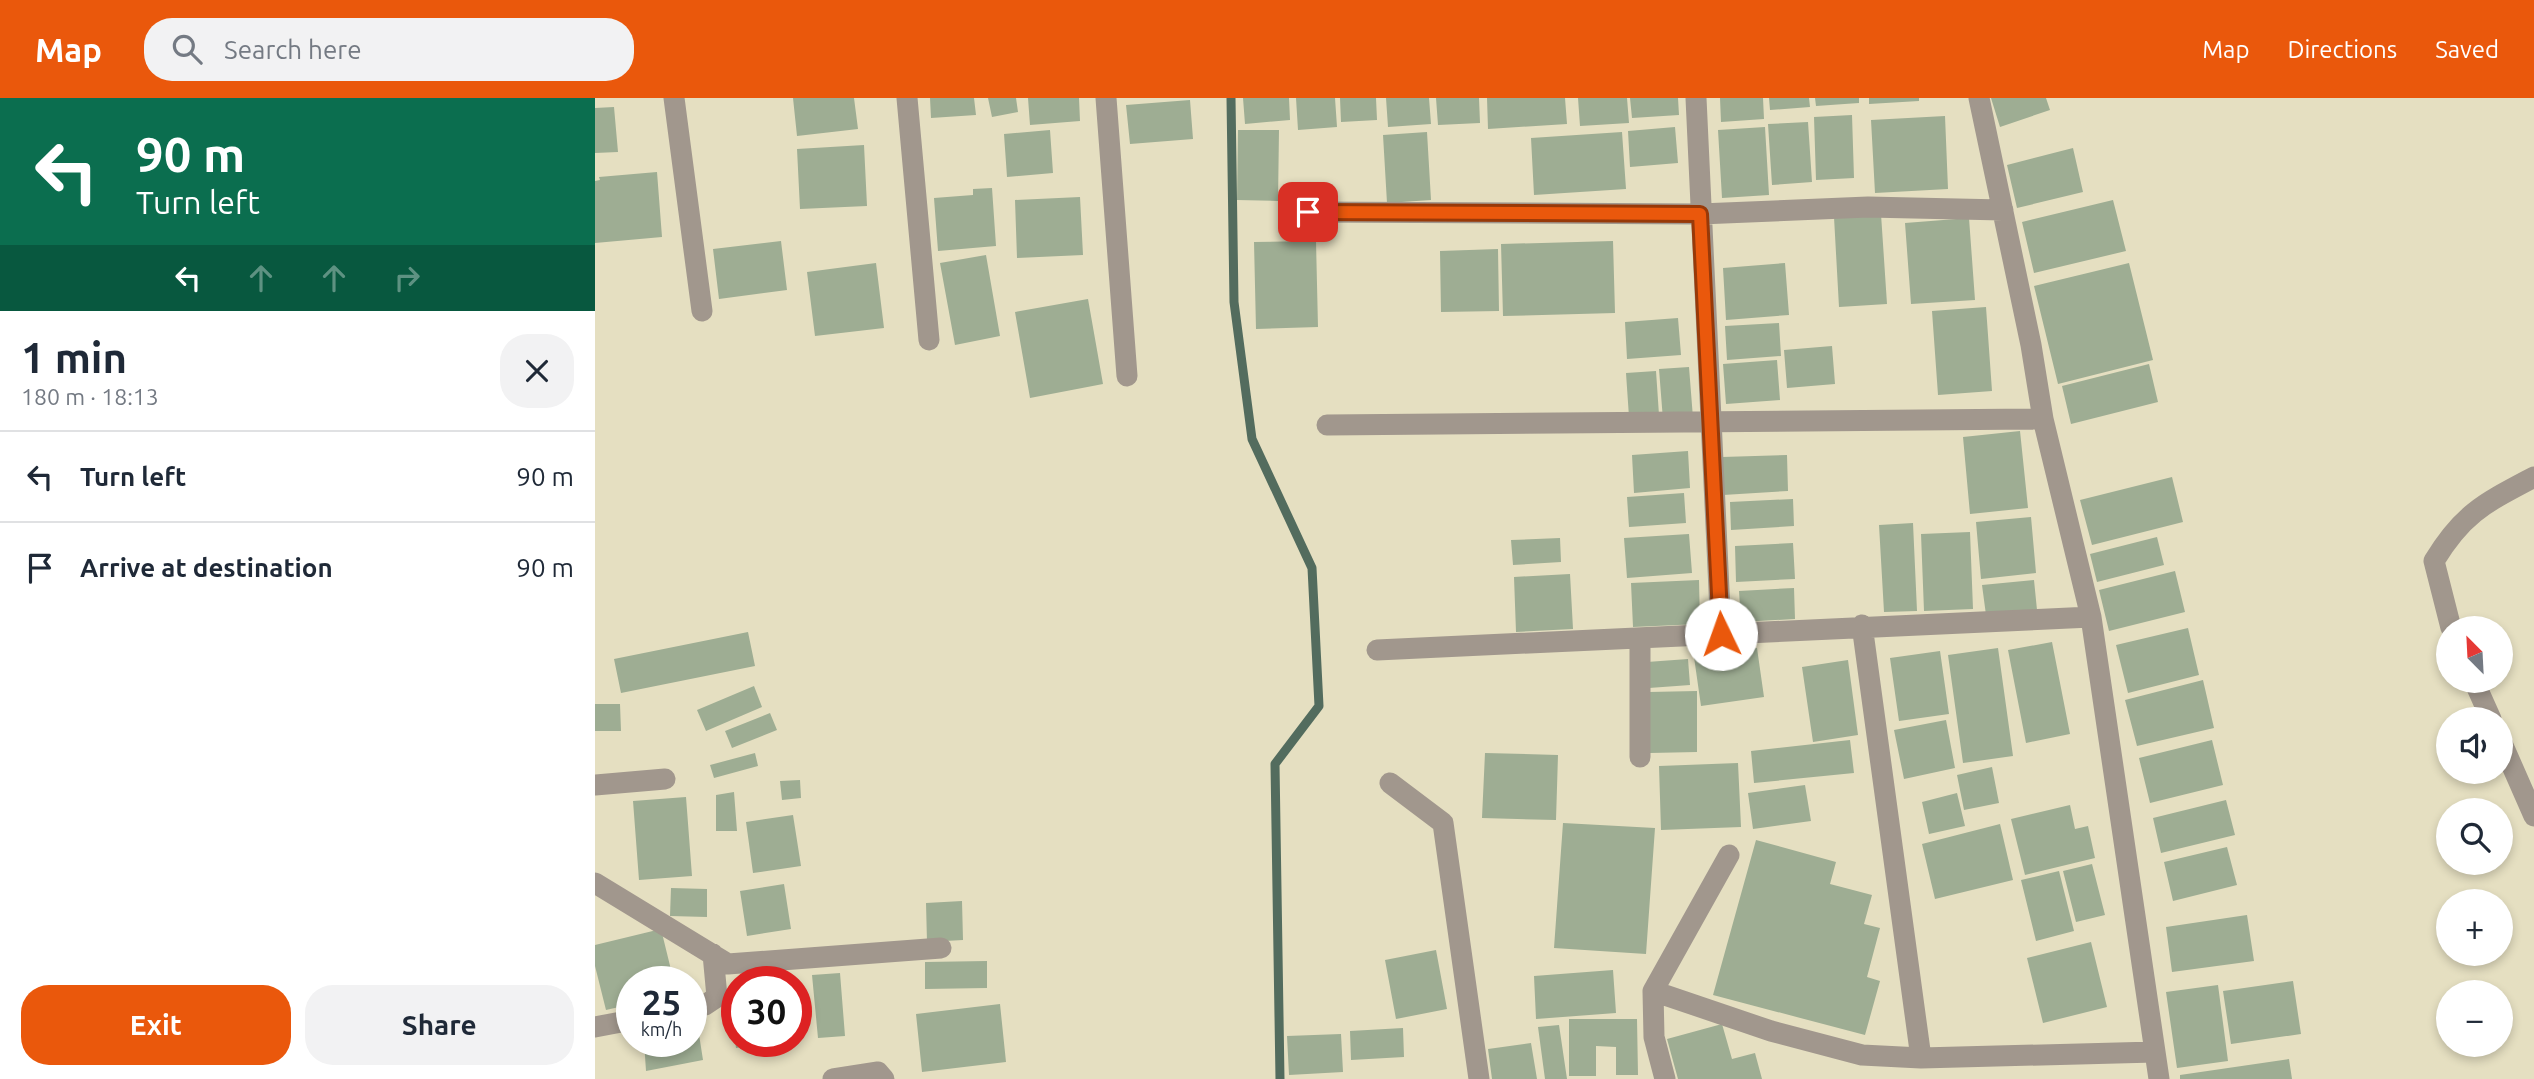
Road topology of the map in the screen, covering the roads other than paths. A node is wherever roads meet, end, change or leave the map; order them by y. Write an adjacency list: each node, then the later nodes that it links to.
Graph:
1 (674, 98): 9 (street)
2 (907, 98): 10 (street)
3 (1106, 98): 11 (street)
4 (1696, 98): 8 (street)
5 (1979, 98): 6 (street)
6 (2003, 209): 8 (street); 12 (street)
7 (1308, 212): 8 (street)
8 (1700, 214): 13 (street)
9 (702, 312)
10 (929, 340)
11 (1127, 376)
12 (2043, 419): 13 (street); 17 (street)
13 (1711, 424): 14 (street); 19 (street)
14 (1327, 425)
15 (2534, 477): 16 (street)
16 (2448, 616)
17 (2091, 617): 18 (street); 36 (street)
18 (1862, 625): 19 (street); 37 (street)
19 (1721, 634): 20 (street)
20 (1640, 639): 21 (street); 22 (street)
21 (1377, 650)
22 (1640, 757)
23 (2513, 768): 27 (street)
24 (665, 779): 26 (street)
25 (1390, 783): 40 (street)
26 (595, 785)
27 (2534, 816)
28 (1729, 855): 32 (street)
29 (595, 883): 31 (street)
30 (941, 947): 31 (street)
31 (713, 954): 33 (street)
32 (1653, 992): 37 (street); 41 (street)
33 (707, 1004)
34 (616, 1023): 35 (street)
35 (595, 1027)
36 (2155, 1052): 37 (street); 42 (street)
37 (1921, 1058)
38 (833, 1079): 39 (street)
39 (884, 1079)
40 (1479, 1079)
41 (1665, 1079)
42 (2159, 1079)

